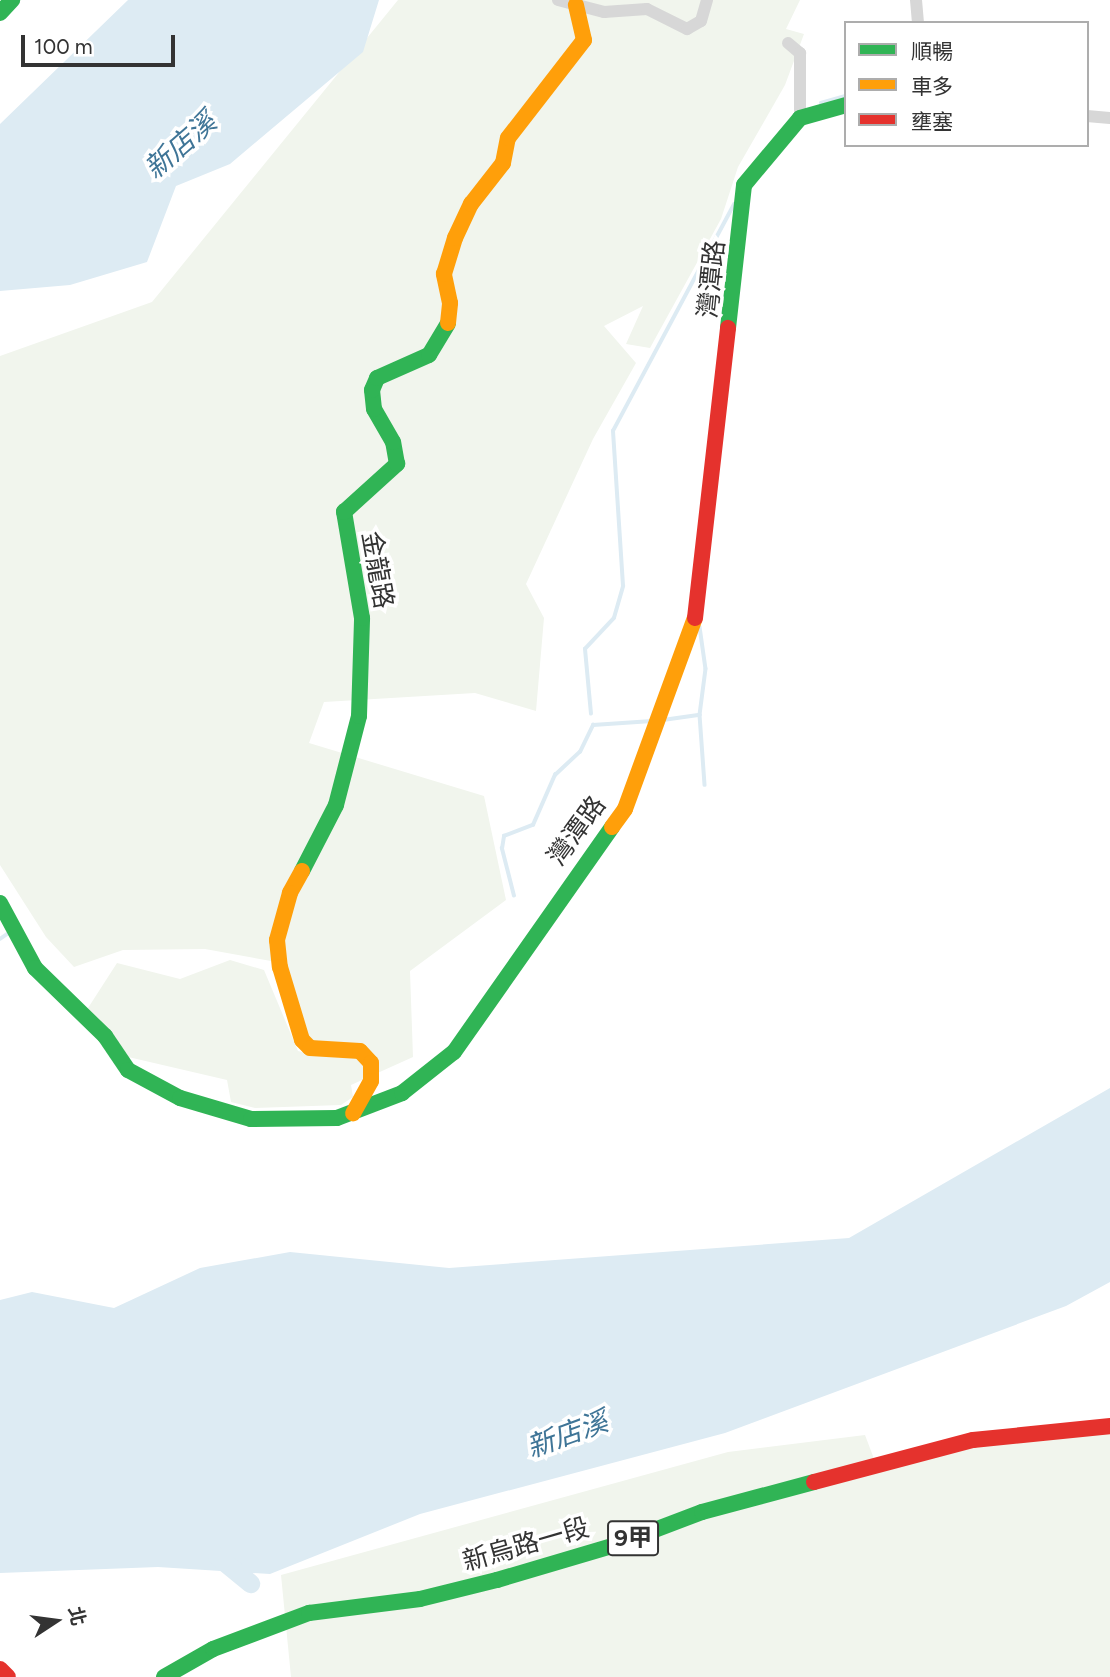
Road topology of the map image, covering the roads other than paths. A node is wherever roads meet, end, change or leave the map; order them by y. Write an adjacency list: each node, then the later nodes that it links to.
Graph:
1 (12, 0): 6 (street)
2 (558, 0): 5 (street)
3 (707, 0): 5 (street)
4 (916, 0): 7 (street)
5 (576, 5): 14 (street, 金龍路)
6 (0, 13)
7 (918, 21)
8 (788, 43): 11 (street)
9 (844, 106): 11 (street)
10 (1089, 116): 12 (street)
11 (800, 118): 14 (street, 灣潭路)
12 (1110, 118)
13 (0, 903): 14 (street, 灣潭路)
14 (354, 1113)
15 (1110, 1426): 18 (street, 新烏路一段 / 9甲)
16 (0, 1669): 17 (street)
17 (8, 1677)
18 (164, 1677)

